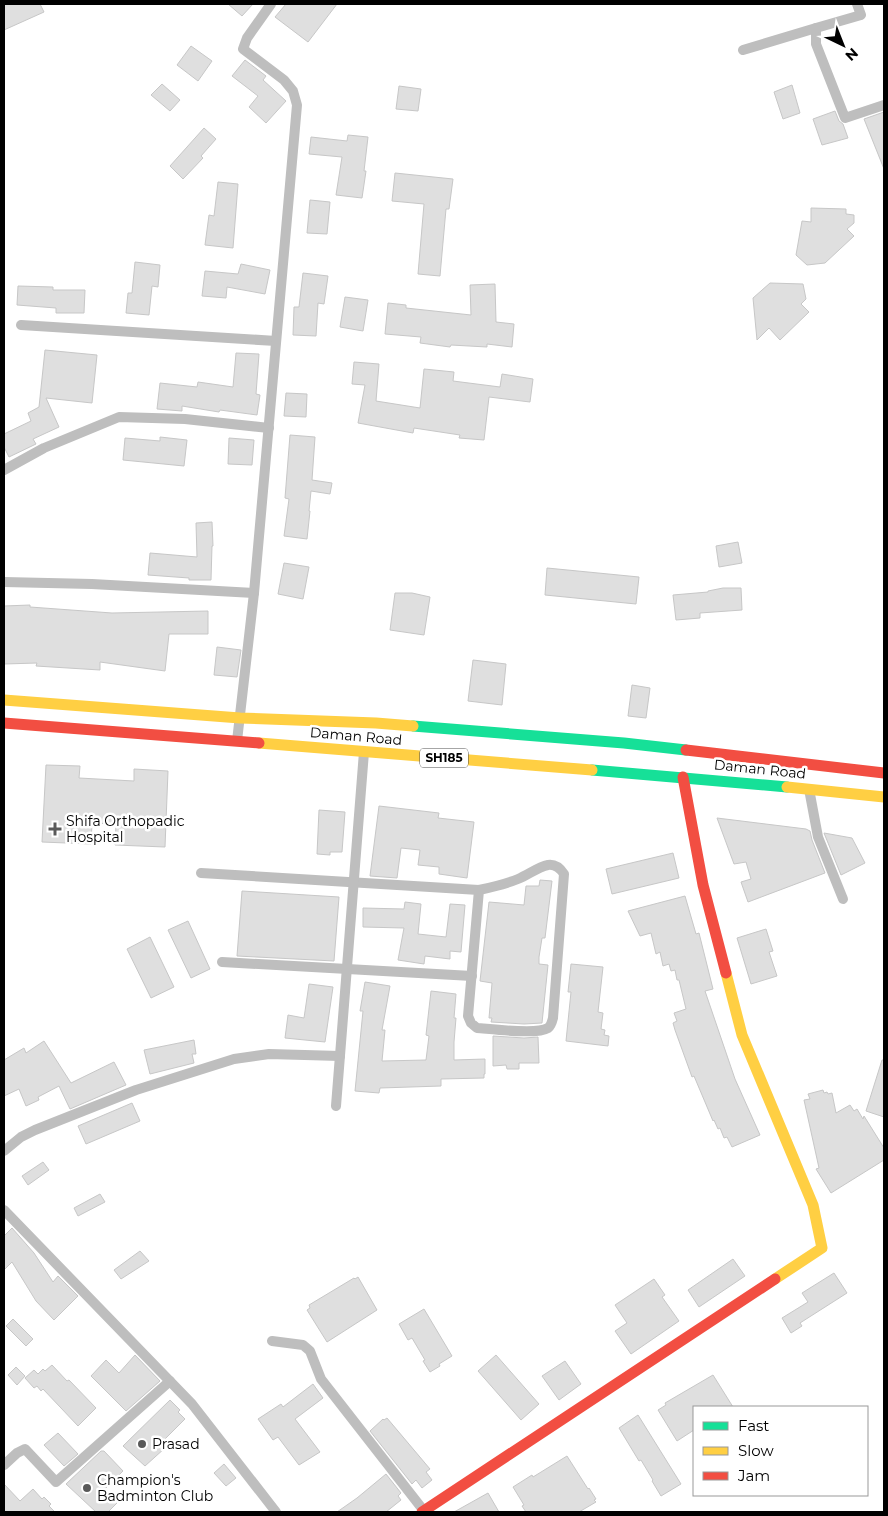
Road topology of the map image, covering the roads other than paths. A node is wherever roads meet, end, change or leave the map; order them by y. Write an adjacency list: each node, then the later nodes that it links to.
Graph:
1 (270, 4): 7 (street)
2 (857, 4): 3 (street)
3 (816, 28): 4 (street); 5 (street)
4 (742, 50)
5 (884, 105)
6 (21, 325): 7 (street)
7 (276, 341): 8 (street)
8 (269, 428): 9 (street); 11 (street)
9 (4, 470)
10 (4, 582): 11 (street)
11 (254, 593): 13 (street)
12 (4, 700): 13 (main road)
13 (240, 718): 15 (street); 17 (main road)
14 (4, 723): 15 (main road, Daman Road / SH185)
15 (238, 741): 16 (main road, Daman Road / SH185)
16 (364, 752): 18 (main road, Daman Road / SH185); 22 (street)
17 (884, 773)
18 (683, 777): 19 (main road, Daman Road / SH185); 35 (main road)
19 (809, 789): 20 (main road, Daman Road / SH185); 24 (street)
20 (884, 797)
21 (200, 873): 22 (street)
22 (354, 883): 23 (street); 26 (street)
23 (480, 890): 27 (street); 27 (street)
24 (843, 899)
25 (222, 962): 26 (street)
26 (347, 969): 27 (street); 28 (street)
27 (472, 976)
28 (340, 1056): 29 (street); 30 (street)
29 (336, 1106)
30 (4, 1151)
31 (4, 1210): 33 (street)
32 (272, 1341): 35 (street)
33 (170, 1380): 34 (street); 36 (street)
34 (4, 1466)
35 (423, 1511)
36 (276, 1512)

